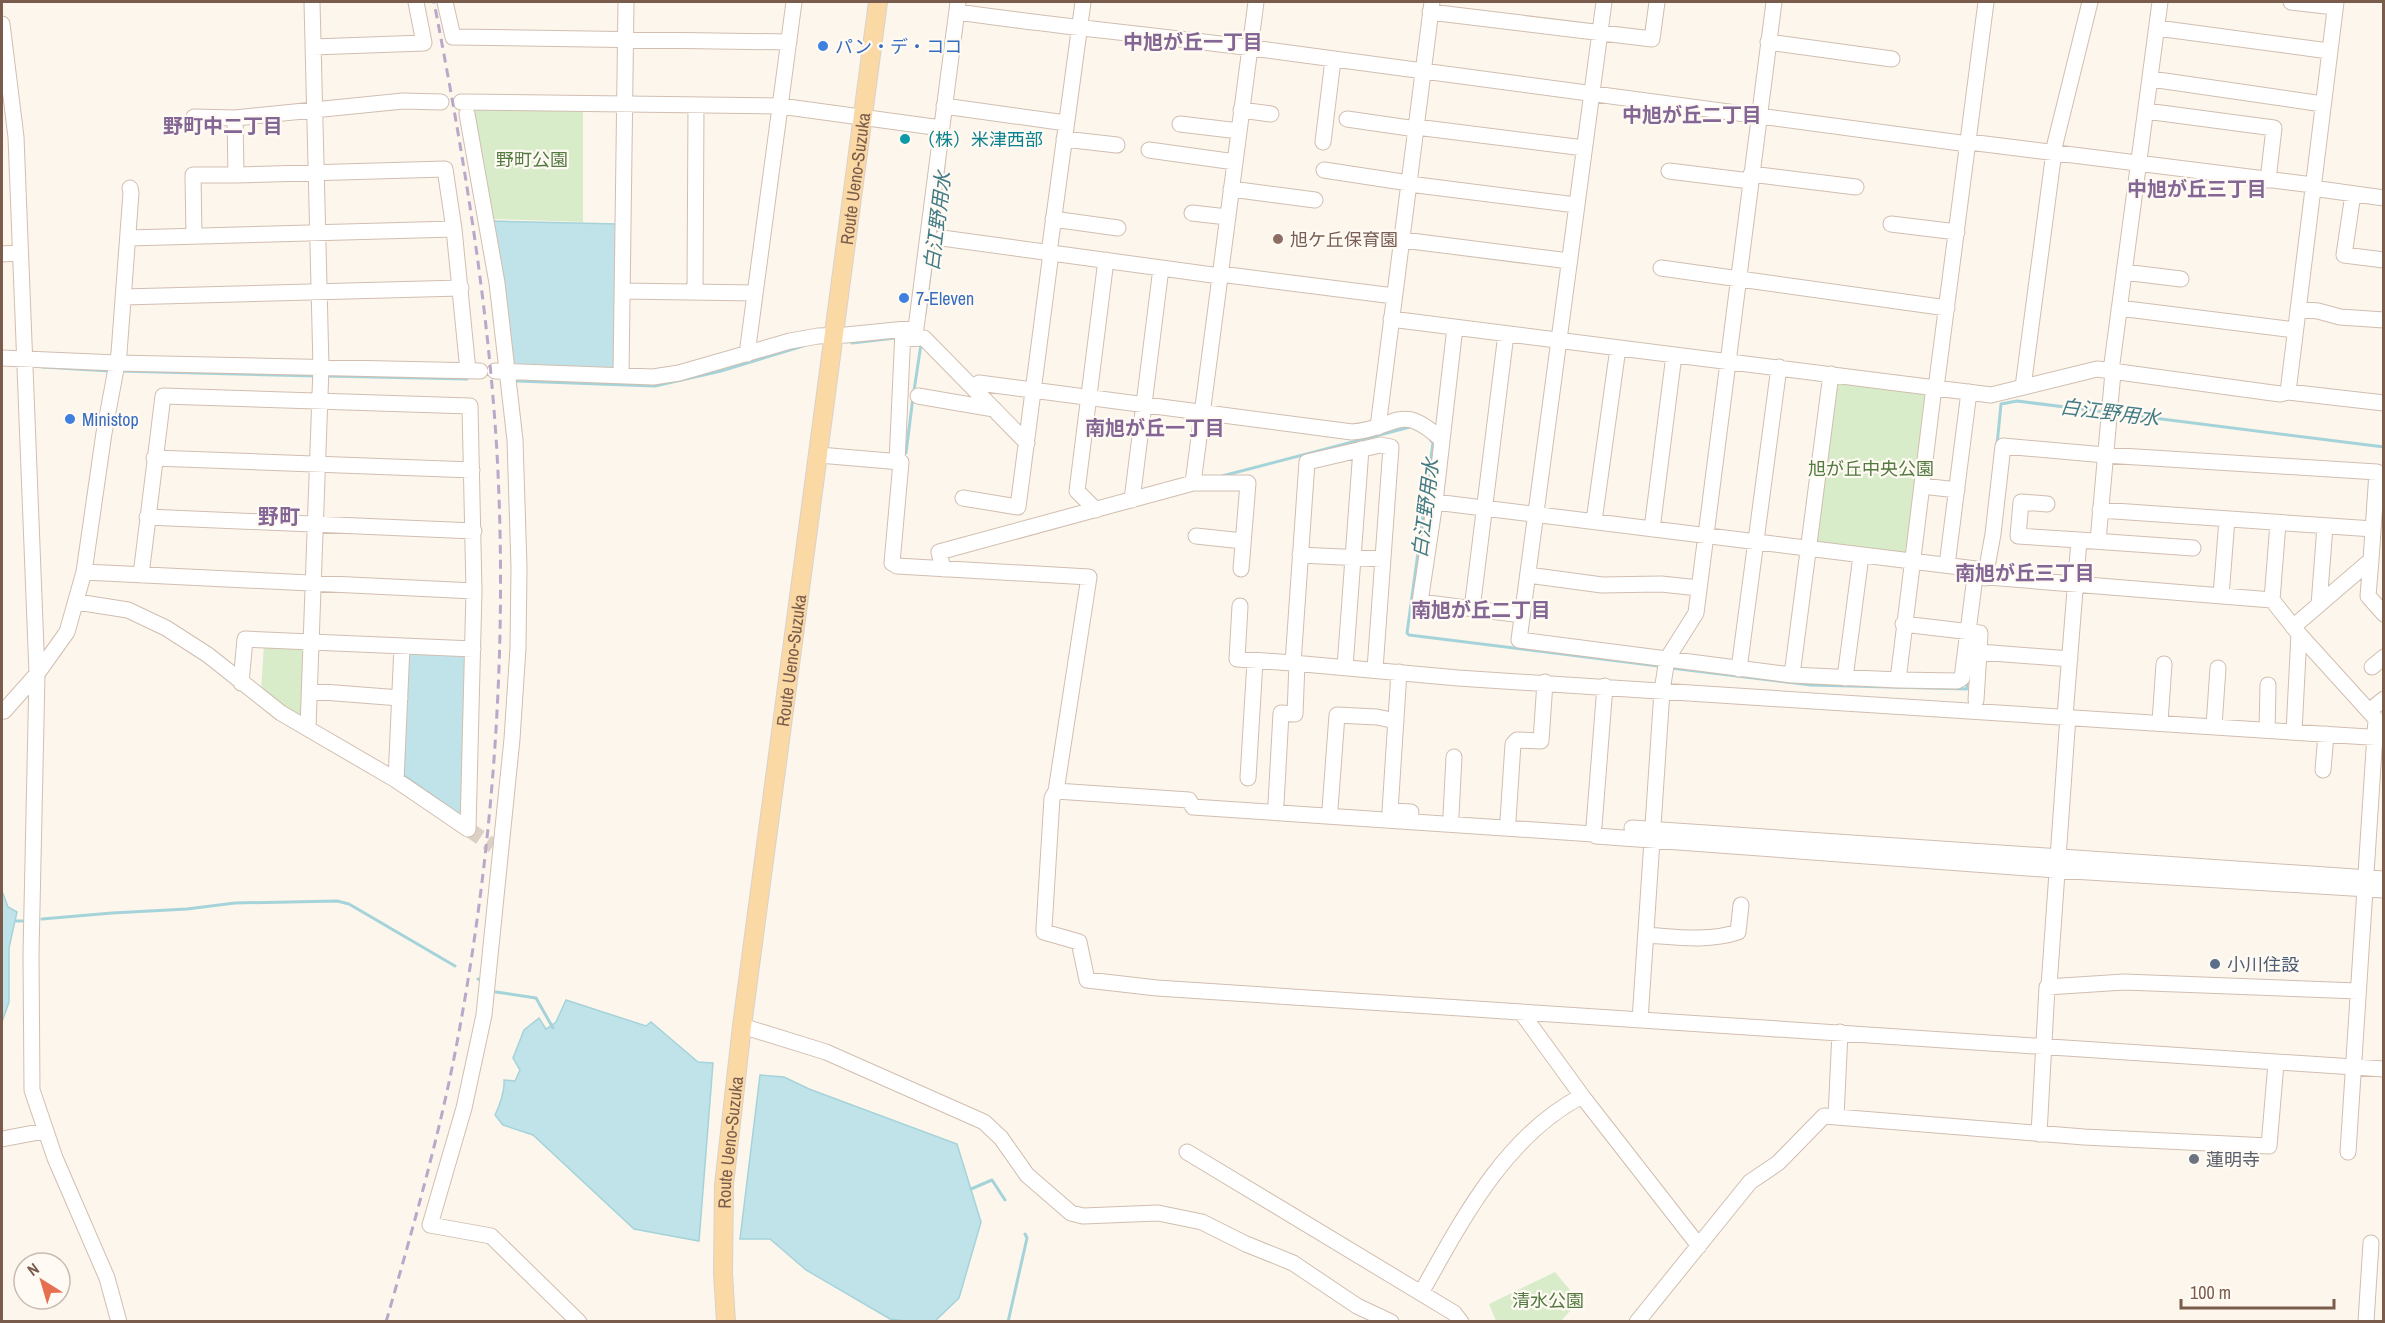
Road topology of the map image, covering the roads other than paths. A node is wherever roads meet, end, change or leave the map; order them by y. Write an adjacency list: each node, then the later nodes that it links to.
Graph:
1 (312, 2): 26 (street)
2 (417, 2): 26 (street)
3 (445, 2): 23 (street)
4 (626, 2): 23 (street)
5 (794, 2): 24 (street)
6 (878, 2): 46 (main road, Route Ueno-Suzuka)
7 (1083, 2): 20 (street)
8 (1256, 2): 27 (street)
9 (1604, 2): 22 (street)
10 (1657, 2): 22 (street)
11 (1773, 2): 25 (street)
12 (1986, 2): 57 (street)
13 (2090, 2): 61 (street)
14 (2160, 2): 21 (street)
15 (2290, 2): 16 (street)
16 (2336, 4): 28 (street)
17 (1431, 7): 22 (street); 31 (street)
18 (960, 10): 20 (street); 40 (street)
19 (2, 24): 33 (street)
20 (1080, 28): 27 (street); 50 (street)
21 (2157, 28): 28 (street); 32 (street)
22 (1599, 33): 34 (street)
23 (625, 40): 24 (street); 36 (street)
24 (789, 42): 39 (street)
25 (1768, 42): 29 (street); 45 (street)
26 (313, 47): 41 (street)
27 (1250, 48): 30 (street); 42 (street)
28 (2329, 51): 37 (street)
29 (1892, 59)
30 (1333, 60): 31 (street); 56 (street)
31 (1423, 73): 34 (street); 53 (street)
32 (2151, 79): 37 (street); 43 (street)
33 (5, 87): 93 (street)
34 (1591, 94): 45 (street); 59 (street)
35 (441, 102): 41 (street)
36 (625, 104): 38 (street); 104 (street); 129 (street)
37 (2323, 104): 72 (street)
38 (696, 105): 39 (street); 106 (street)
39 (780, 106): 46 (street); 107 (street)
40 (949, 106): 50 (street); 52 (street)
41 (315, 109): 48 (street); 66 (street)
42 (1241, 110): 44 (street); 54 (street)
43 (2146, 111): 63 (street); 69 (street)
44 (1271, 114)
45 (1759, 114): 57 (street); 68 (street)
46 (862, 116): 52 (street); 118 (main road, Route Ueno-Suzuka)
47 (194, 117): 48 (street)
48 (235, 118): 67 (street)
49 (1347, 119): 53 (street)
50 (1066, 123): 55 (street)
51 (1180, 124): 54 (street)
52 (941, 128): 88 (street)
53 (1416, 128): 59 (street); 70 (street)
54 (1239, 131): 62 (street)
55 (1064, 139): 58 (street); 81 (street)
56 (1323, 142)
57 (1968, 143): 61 (street); 85 (street)
58 (1117, 145)
59 (1584, 148): 78 (street)
60 (1149, 150): 62 (street)
61 (2054, 152): 63 (street); 136 (street)
62 (1235, 162): 74 (street)
63 (2140, 164): 69 (street); 99 (street)
64 (1324, 170): 70 (street)
65 (1669, 171): 68 (street)
66 (316, 173): 67 (street); 84 (street); 86 (street)
67 (236, 175): 87 (street)
68 (1750, 178): 71 (street); 101 (street)
69 (2268, 180): 72 (street)
70 (1409, 183): 78 (street); 90 (street)
71 (1857, 187)
72 (2313, 187): 75 (street); 112 (street)
73 (130, 188): 89 (street)
74 (1231, 189): 77 (street); 80 (street)
75 (2353, 194): 76 (street); 95 (street)
76 (2384, 198)
77 (1316, 200)
78 (1576, 205): 96 (street)
79 (1192, 213): 80 (street)
80 (1227, 217): 100 (street)
81 (1053, 219): 83 (street); 91 (street)
82 (1891, 224): 85 (street)
83 (1118, 228)
84 (454, 229): 86 (street); 103 (street)
85 (1957, 232): 110 (street)
86 (318, 233): 87 (street); 105 (street)
87 (194, 236): 89 (street)
88 (933, 236): 91 (street); 119 (street)
89 (128, 238): 109 (street)
90 (1402, 240): 96 (street); 108 (street)
91 (1050, 253): 94 (street); 137 (street)
92 (2, 254): 93 (street)
93 (20, 254): 125 (street)
94 (1106, 260): 97 (street); 141 (street)
95 (2384, 260)
96 (1569, 261): 120 (street)
97 (1161, 268): 100 (street); 144 (street)
98 (1660, 268): 101 (street)
99 (2124, 272): 102 (street); 111 (street)
100 (1220, 275): 108 (street); 146 (street)
101 (1738, 278): 110 (street); 126 (street)
102 (2181, 279)
103 (460, 288): 105 (street); 129 (street)
104 (623, 291): 106 (street); 133 (street)
105 (319, 292): 109 (street); 131 (street)
106 (695, 292): 107 (street)
107 (755, 293): 122 (street)
108 (1394, 296): 113 (street)
109 (123, 297): 128 (street)
110 (1947, 308): 135 (street)
111 (2119, 308): 116 (street); 130 (street)
112 (2298, 309): 114 (street); 116 (street)
113 (1391, 319): 115 (street); 147 (street)
114 (2384, 320)
115 (1455, 327): 117 (street); 148 (street)
116 (2295, 330): 139 (street)
117 (1506, 334): 120 (street); 166 (street)
118 (834, 335): 119 (street); 122 (street); 152 (main road, Route Ueno-Suzuka)
119 (903, 335): 134 (street); 155 (street)
120 (1558, 340): 121 (street); 169 (street)
121 (1618, 348): 123 (street); 172 (street)
122 (747, 354): 133 (street)
123 (1674, 355): 126 (street); 176 (street)
124 (2, 358): 125 (street)
125 (24, 360): 128 (street); 229 (street)
126 (1727, 362): 127 (street); 180 (street)
127 (1779, 367): 132 (street); 184 (street)
128 (116, 368): 131 (street); 196 (street)
129 (488, 371): 131 (street); 133 (street); 291 (street)
130 (2112, 371): 136 (street); 139 (street); 153 (street)
131 (321, 373): 142 (street)
132 (1830, 374): 135 (street); 185 (street)
133 (621, 376)
134 (973, 387): 137 (street); 145 (street)
135 (1935, 387): 138 (street); 160 (street)
136 (2023, 387): 138 (street)
137 (1032, 391): 141 (street); 149 (street)
138 (1969, 392): 161 (street)
139 (2288, 392): 143 (street)
140 (918, 396): 145 (street)
141 (1088, 398): 144 (street); 167 (street)
142 (320, 401): 154 (street); 156 (street); 157 (street)
143 (2384, 403)
144 (1144, 406): 146 (street); 163 (street)
145 (994, 409): 149 (street)
146 (1202, 414): 147 (street); 159 (street)
147 (1376, 429): 148 (street); 150 (street)
148 (1442, 440): 164 (street)
149 (1027, 443): 162 (street)
150 (1380, 446): 151 (street); 190 (street)
151 (1361, 449): 187 (street); 189 (street)
152 (819, 455): 155 (street); 274 (main road, Route Ueno-Suzuka)
153 (2105, 455): 158 (street); 168 (street); 199 (street)
154 (154, 458): 156 (street); 170 (street)
155 (897, 462): 194 (street)
156 (318, 465): 157 (street); 174 (street)
157 (472, 470): 178 (street)
158 (2380, 472): 177 (street)
159 (1197, 483): 163 (street); 182 (street)
160 (1922, 486): 161 (street); 192 (street)
161 (1956, 490): 193 (street)
162 (963, 498)
163 (1132, 500): 167 (street)
164 (1435, 502): 166 (street); 209 (street)
165 (2047, 504): 181 (street)
166 (1484, 508): 169 (street); 209 (street)
167 (1095, 510): 194 (street)
168 (2100, 510): 171 (street); 183 (street)
169 (1536, 514): 172 (street); 198 (street)
170 (147, 517): 174 (street); 197 (street)
171 (2228, 519): 173 (street); 204 (street)
172 (1594, 521): 176 (street)
173 (2278, 523): 175 (street); 205 (street)
174 (315, 524): 178 (street); 200 (street)
175 (2325, 526): 177 (street); 207 (street)
176 (1652, 529): 180 (street)
177 (2373, 530): 191 (street)
178 (474, 531): 203 (street)
179 (1196, 536): 182 (street)
180 (1705, 536): 184 (street); 202 (street)
181 (2079, 540): 183 (street); 201 (street)
182 (1243, 541): 195 (street)
183 (2098, 541): 186 (street)
184 (1757, 542): 185 (street); 227 (street)
185 (1808, 548): 188 (street); 230 (street)
186 (2193, 548)
187 (1300, 555): 189 (street); 222 (street)
188 (1861, 556): 192 (street); 231 (street)
189 (1353, 557): 190 (street); 224 (street)
190 (1383, 559): 226 (street)
191 (2371, 560): 207 (street); 210 (street)
192 (1911, 562): 193 (street); 212 (street)
193 (1947, 565): 199 (street)
194 (942, 569): 257 (street)
195 (1241, 569)
196 (84, 572): 197 (street); 206 (street)
197 (141, 575): 200 (street)
198 (1528, 575): 202 (street); 211 (street)
199 (1980, 577): 201 (street); 214 (street)
200 (313, 583): 203 (street); 215 (street)
201 (2075, 584): 204 (street); 220 (street)
202 (1699, 588): 219 (street)
203 (474, 591): 217 (street)
204 (2222, 596): 205 (street)
205 (2272, 600): 213 (street)
206 (77, 602): 229 (street); 234 (street)
207 (2319, 605): 213 (street)
208 (1240, 606): 221 (street)
209 (1472, 609): 211 (street)
210 (2384, 614)
211 (1522, 615): 219 (street)
212 (1903, 624): 214 (street); 232 (street)
213 (2296, 630): 243 (street); 250 (street)
214 (1973, 632): 218 (street); 232 (street)
215 (311, 642): 216 (street); 234 (street); 237 (street)
216 (402, 646): 217 (street); 239 (street)
217 (473, 649): 256 (street)
218 (1979, 652): 220 (street); 241 (street)
219 (1666, 659): 227 (street); 238 (street)
220 (2070, 659): 244 (street)
221 (1255, 661): 222 (street); 255 (street)
222 (1295, 663): 224 (street); 258 (street)
223 (2164, 664): 246 (street)
224 (1345, 667): 226 (street)
225 (2218, 668): 247 (street)
226 (1376, 669): 228 (street)
227 (1739, 669): 230 (street)
228 (1399, 672): 233 (street); 245 (street)
229 (37, 674): 242 (street); 282 (street)
230 (1792, 675): 231 (street)
231 (1845, 678): 232 (street)
232 (1898, 680)
233 (1545, 682): 236 (street); 261 (street)
234 (241, 683): 248 (street)
235 (2268, 685): 249 (street)
236 (1605, 686): 238 (street); 262 (street)
237 (309, 691): 239 (street); 248 (street)
238 (1662, 691): 244 (street); 263 (street)
239 (400, 698): 256 (street)
240 (2384, 699): 243 (street)
241 (1976, 700)
242 (2, 710)
243 (2369, 711): 252 (street)
244 (2067, 716): 246 (street); 264 (street)
245 (1396, 721): 259 (street); 260 (street)
246 (2160, 722): 247 (street)
247 (2214, 726): 249 (street)
248 (308, 728): 256 (street)
249 (2267, 730): 250 (street)
250 (2294, 732): 251 (street)
251 (2325, 734): 252 (street); 254 (street)
252 (2380, 738): 266 (street)
253 (1454, 757): 260 (street)
254 (2323, 770)
255 (1248, 778)
256 (396, 780)
257 (1056, 791): 263 (street); 272 (street)
258 (1276, 804)
259 (1330, 809)
260 (1450, 815): 261 (street)
261 (1508, 820): 262 (street)
262 (1594, 826): 263 (street)
263 (1653, 835): 264 (street); 269 (street)
264 (2056, 863): 266 (street); 270 (street)
265 (2384, 879): 266 (street)
266 (2366, 883): 267 (street); 271 (street)
267 (2384, 890)
268 (1741, 904): 269 (street)
269 (1646, 935): 273 (street)
270 (2049, 986): 271 (street); 276 (street)
271 (2358, 991): 278 (street)
272 (1521, 1012): 273 (street); 280 (street)
273 (1640, 1020): 275 (street)
274 (742, 1026): 292 (main road, Route Ueno-Suzuka); 293 (street)
275 (1840, 1032): 276 (street); 281 (street)
276 (2043, 1047): 277 (street); 283 (street)
277 (2276, 1063): 278 (street); 283 (street)
278 (2353, 1068): 279 (street); 286 (street)
279 (2384, 1070)
280 (1582, 1096): 288 (street); 289 (street)
281 (1836, 1118): 283 (street); 288 (street)
282 (44, 1131): 284 (street); 290 (street)
283 (2039, 1134)
284 (2, 1139)
285 (1187, 1152): 289 (street)
286 (2348, 1152)
287 (2372, 1244): 296 (street)
288 (1699, 1246): 295 (street)
289 (1421, 1293): 294 (street)
290 (119, 1322)
291 (579, 1322)
292 (726, 1322)
293 (1391, 1322)
294 (1461, 1322)
295 (1637, 1322)
296 (2366, 1322)

